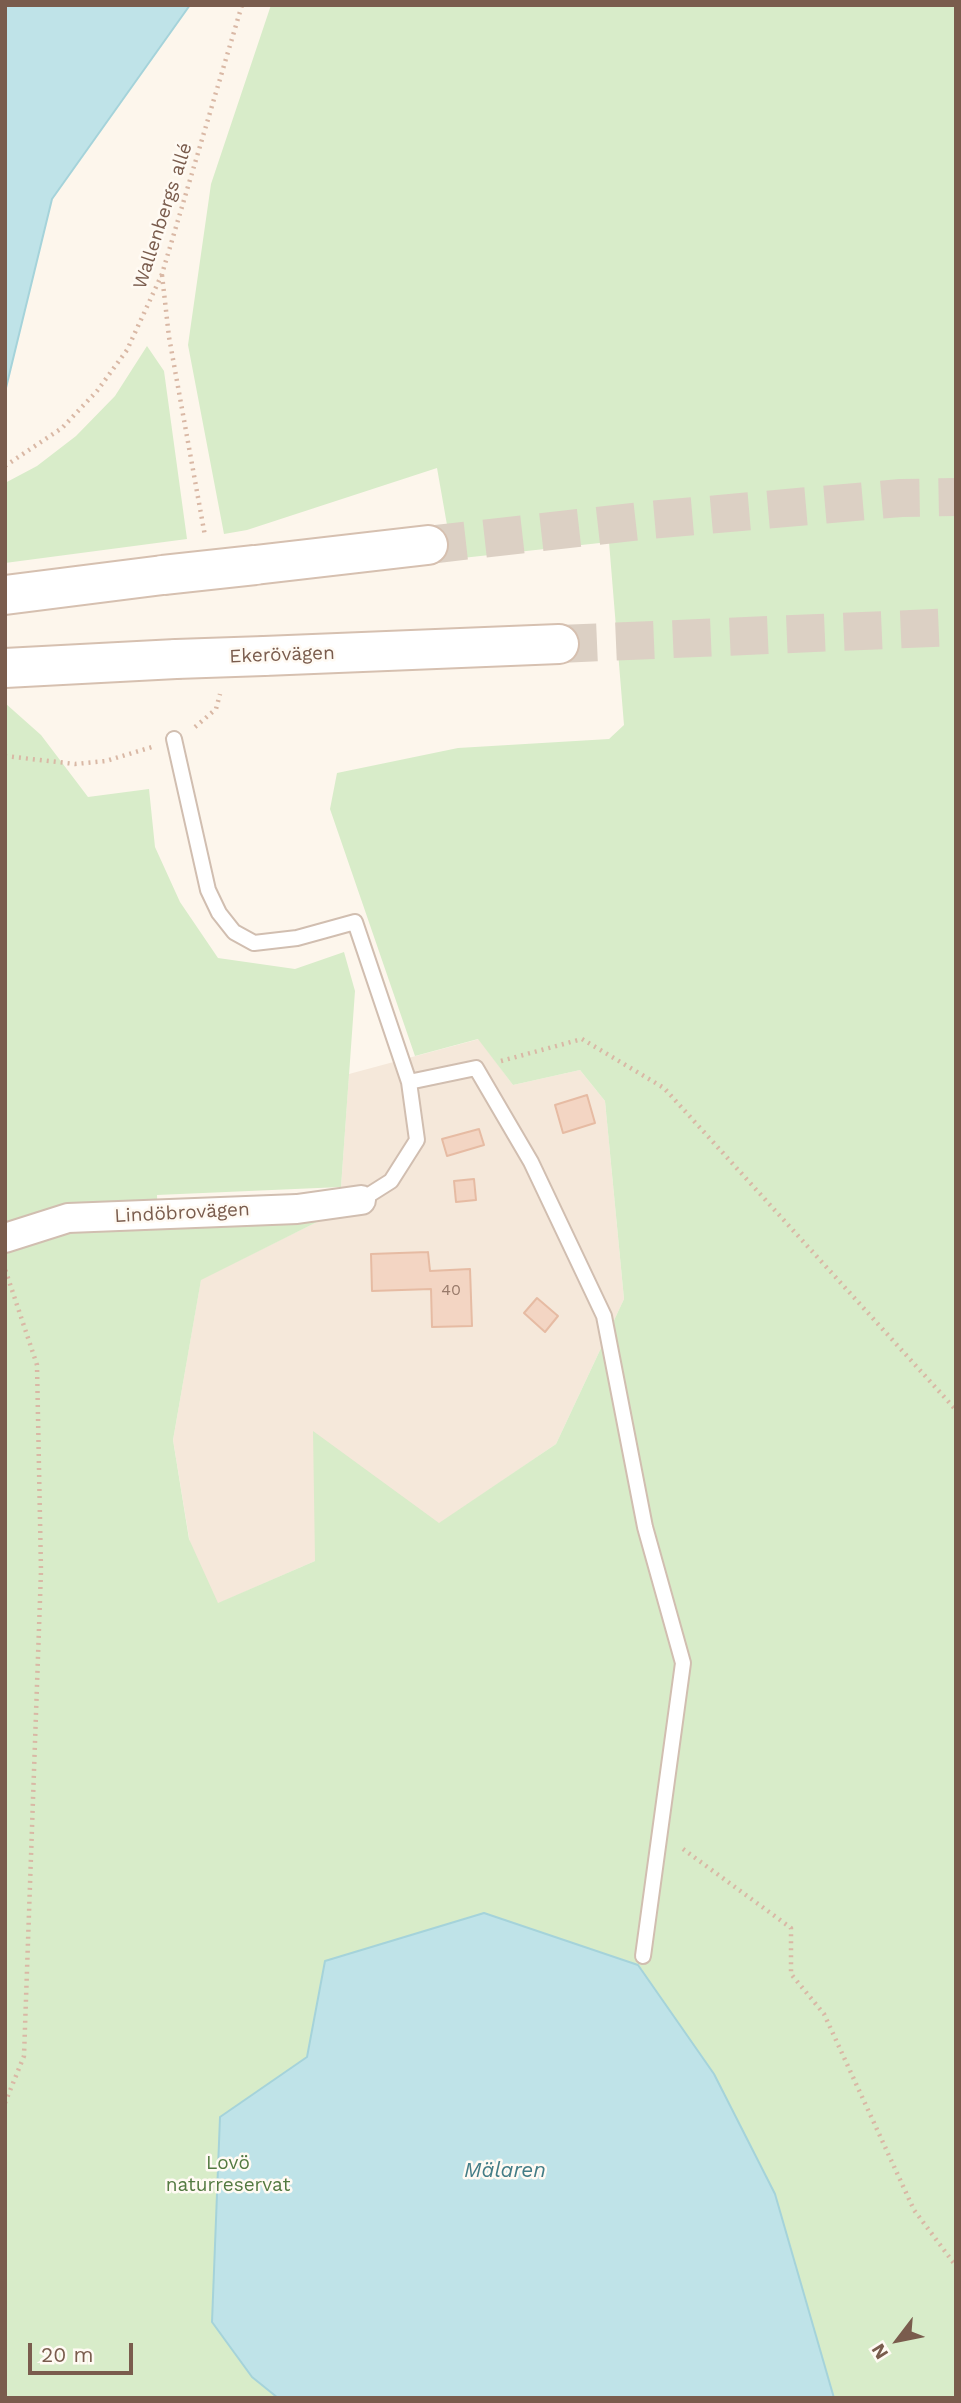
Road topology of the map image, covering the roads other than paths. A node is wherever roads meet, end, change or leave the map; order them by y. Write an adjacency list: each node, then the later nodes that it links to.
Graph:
1 (428, 545): 2 (main road, bridge)
2 (5, 595)
3 (559, 644): 4 (main road, Ekerövägen, bridge)
4 (5, 668)
5 (174, 738): 6 (lane)
6 (409, 1082): 7 (lane); 9 (lane)
7 (361, 1200): 8 (street, Lindöbrovägen)
8 (5, 1238)
9 (643, 1956)

